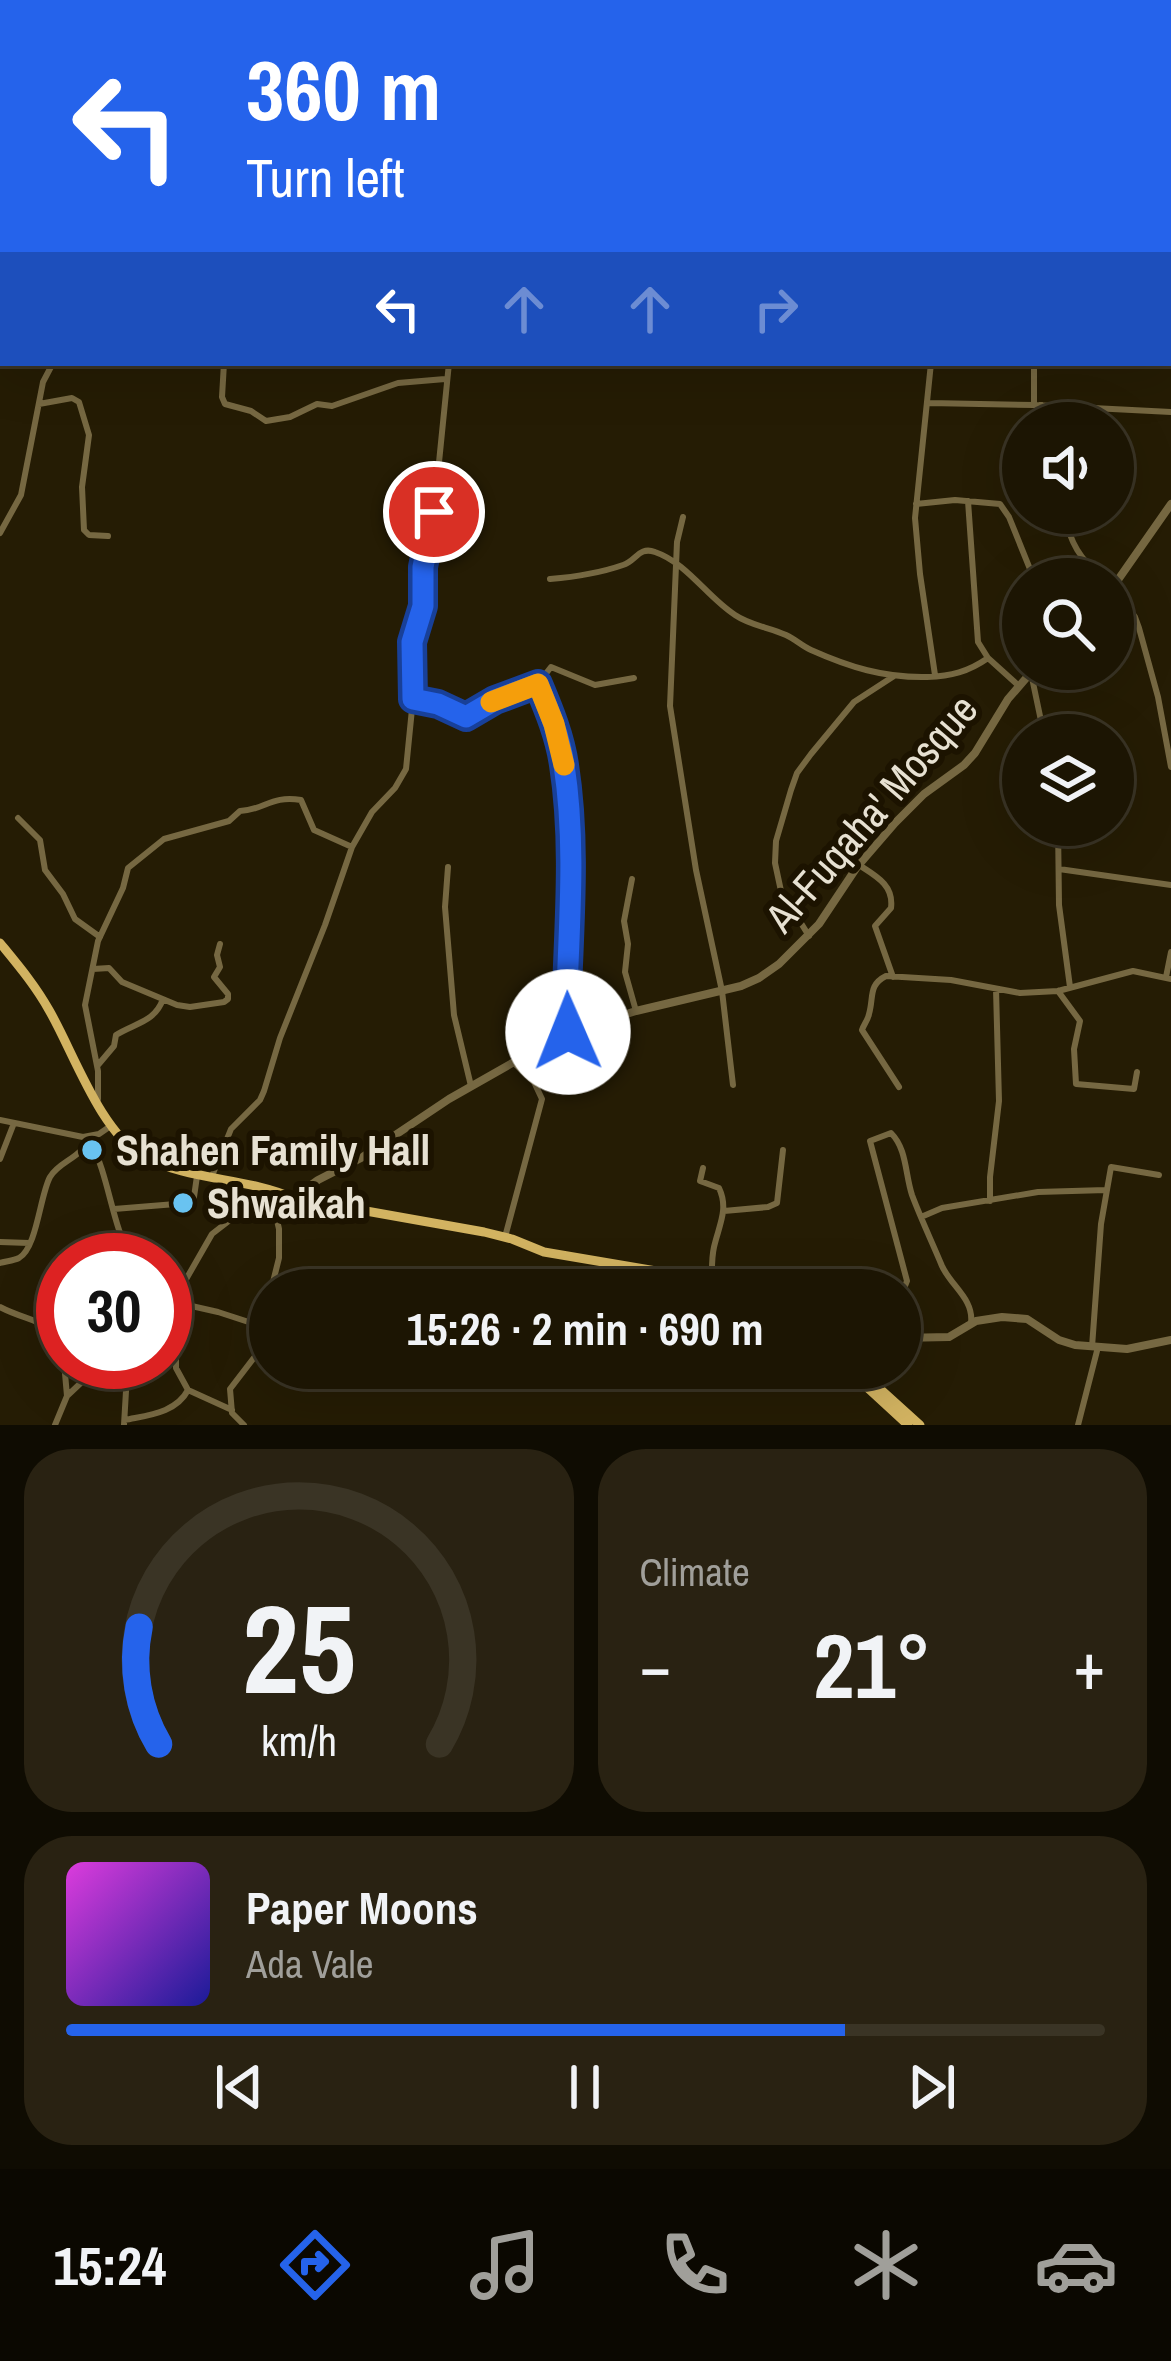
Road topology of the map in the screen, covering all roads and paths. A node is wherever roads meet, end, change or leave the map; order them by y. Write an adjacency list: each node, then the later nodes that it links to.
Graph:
1 (52, 366): 9 (street)
2 (224, 366): 6 (street)
3 (448, 366): 6 (street)
4 (931, 366): 8 (street)
5 (1034, 366): 7 (street)
6 (446, 379): 31 (street)
7 (1037, 402)
8 (927, 403): 10 (street); 14 (street)
9 (39, 404): 17 (street); 18 (street)
10 (1002, 404)
11 (1134, 410): 12 (street)
12 (1171, 412)
13 (968, 501): 14 (street); 19 (street); 24 (street)
14 (916, 503): 27 (street)
15 (1170, 508): 20 (street)
16 (682, 517): 21 (street)
17 (0, 533)
18 (108, 536)
19 (1026, 558)
20 (1134, 558)
21 (676, 565): 22 (street); 26 (street); 51 (street)
22 (550, 579)
23 (1134, 615): 32 (street)
24 (988, 658): 25 (street); 27 (street)
25 (1002, 671)
26 (895, 676): 27 (street); 41 (street)
27 (935, 676)
28 (634, 678): 29 (street)
29 (538, 684): 31 (street); 55 (street)
30 (1016, 690): 36 (street, Al-Fuqaha' Mosque)
31 (413, 699): 35 (street)
32 (1171, 766)
33 (18, 818): 42 (street)
34 (1059, 846): 38 (street)
35 (352, 847): 42 (street); 72 (street)
36 (859, 865): 41 (street, Al-Fuqaha' Mosque); 47 (street)
37 (448, 867): 60 (street)
38 (1060, 869): 40 (street); 49 (street)
39 (632, 879): 54 (street)
40 (1171, 885)
41 (809, 936): 51 (street, Al-Fuqaha' Mosque)
42 (100, 937): 46 (street)
43 (0, 943): 62 (main road)
44 (220, 944): 53 (street)
45 (1171, 952): 48 (street)
46 (93, 969): 53 (street); 57 (street)
47 (893, 976): 50 (street); 61 (street)
48 (1169, 978): 49 (street)
49 (1070, 987): 52 (street)
50 (996, 988): 52 (street); 76 (street)
51 (722, 991): 54 (street, Al-Fuqaha' Mosque); 59 (street)
52 (1058, 991): 58 (street)
53 (163, 999): 57 (street)
54 (636, 1011): 55 (street, Al-Fuqaha' Mosque)
55 (568, 1032): 56 (street, Al-Fuqaha' Mosque)
56 (513, 1062): 60 (street, Al-Fuqaha' Mosque); 81 (street)
57 (98, 1066): 62 (street)
58 (1137, 1072)
59 (733, 1085)
60 (471, 1086): 75 (street, Al-Fuqaha' Mosque)
61 (899, 1087)
62 (97, 1102): 65 (main road)
63 (0, 1120): 64 (street)
64 (14, 1123): 66 (street); 68 (street)
65 (112, 1125): 66 (street); 70 (main road)
66 (89, 1137): 77 (street); 83 (street)
67 (783, 1150): 78 (street)
68 (0, 1160)
69 (703, 1168): 78 (street)
70 (198, 1173): 72 (main road); 77 (street)
71 (1160, 1175): 74 (street)
72 (212, 1176): 73 (main road)
73 (270, 1189): 75 (main road); 85 (street); 86 (street)
74 (1106, 1190): 76 (street); 97 (street)
75 (293, 1198): 81 (main road)
76 (990, 1201): 79 (street)
77 (114, 1209): 80 (street)
78 (724, 1211): 88 (street)
79 (921, 1217): 89 (street); 94 (street)
80 (118, 1233)
81 (505, 1237): 87 (main road)
82 (0, 1242): 83 (street)
83 (28, 1243): 84 (street)
84 (0, 1263)
85 (192, 1264)
86 (277, 1269)
87 (644, 1269)
88 (715, 1269)
89 (904, 1269)
90 (192, 1306): 93 (street)
91 (0, 1307): 92 (street)
92 (36, 1322)
93 (249, 1323)
94 (970, 1323): 95 (street); 97 (street)
95 (921, 1338)
96 (1171, 1340): 97 (street)
97 (1095, 1347): 112 (street)
98 (249, 1364): 106 (street)
99 (66, 1389): 105 (street)
100 (75, 1389): 105 (street)
101 (126, 1389): 107 (street)
102 (869, 1389): 110 (main road)
103 (880, 1389): 111 (main road)
104 (188, 1390): 106 (street); 107 (street)
105 (67, 1396): 108 (street)
106 (232, 1410): 109 (street)
107 (125, 1422)
108 (56, 1425)
109 (244, 1425)
110 (908, 1425)
111 (920, 1425)
112 (1078, 1425)

